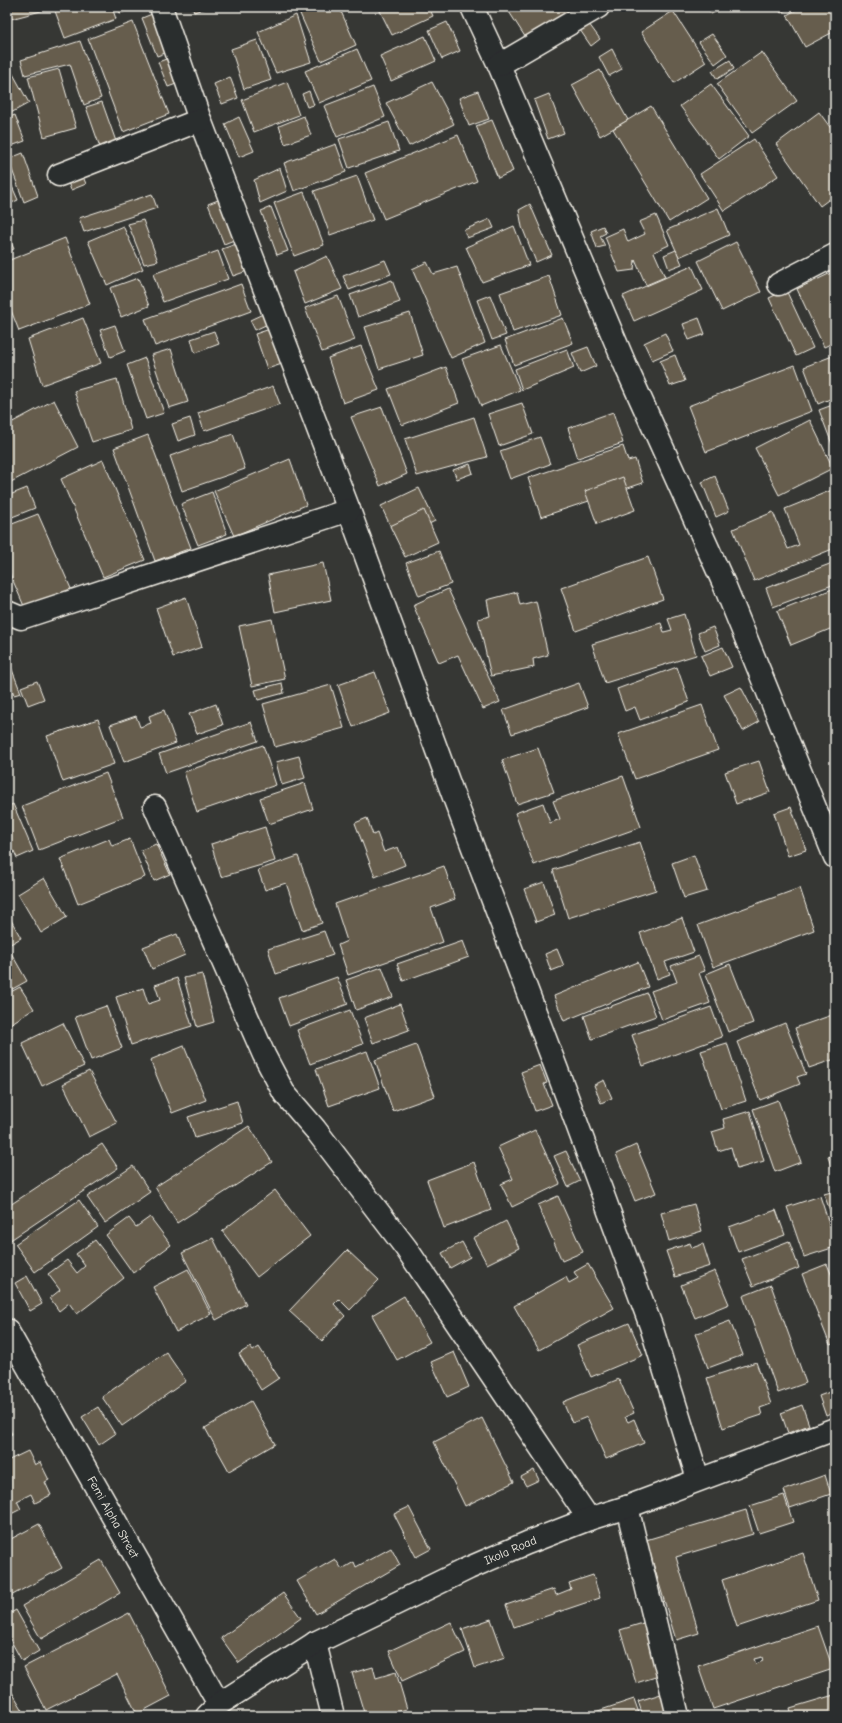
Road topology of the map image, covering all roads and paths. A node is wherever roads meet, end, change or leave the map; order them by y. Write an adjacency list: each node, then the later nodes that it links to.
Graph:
1 (161, 7): 5 (street)
2 (472, 7): 4 (street)
3 (598, 7): 4 (street)
4 (499, 65): 12 (street)
5 (200, 120): 6 (street); 9 (street)
6 (58, 175)
7 (835, 255): 8 (street)
8 (779, 284)
9 (349, 510): 10 (street); 15 (street)
10 (7, 612)
11 (155, 807): 17 (street)
12 (835, 857)
13 (7, 1330): 19 (street, Femi Alpha Street)
14 (835, 1429): 15 (street, Ikola Road)
15 (698, 1479): 16 (street, Ikola Road)
16 (627, 1507): 17 (street, Ikola Road); 21 (street)
17 (589, 1519): 18 (street, Ikola Road)
18 (315, 1643): 19 (street, Ikola Road); 20 (street)
19 (213, 1710)
20 (333, 1716)
21 (678, 1716)

